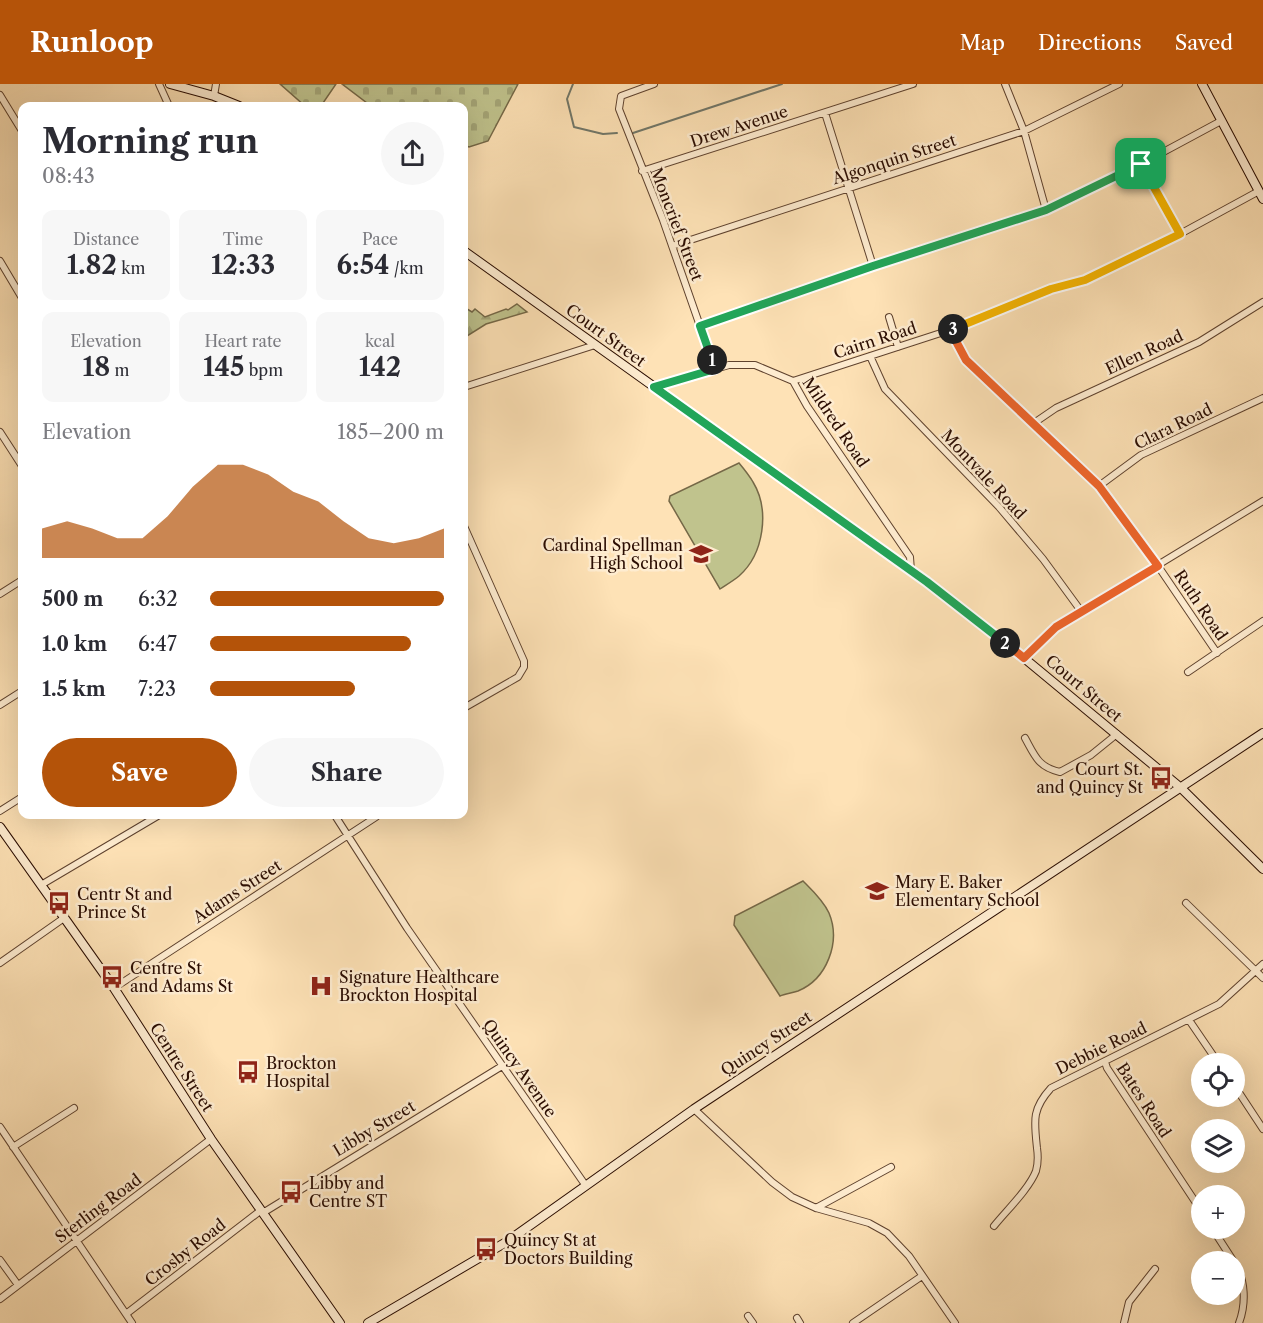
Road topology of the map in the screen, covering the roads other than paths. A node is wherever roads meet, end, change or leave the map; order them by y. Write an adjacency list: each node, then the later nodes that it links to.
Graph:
1 (159, 84): 11 (street)
2 (171, 84): 10 (main road)
3 (216, 84): 10 (street)
4 (654, 84): 18 (street, Moncrief Street)
5 (913, 84): 13 (street, Drew Avenue)
6 (1005, 84): 16 (street)
7 (1119, 84): 16 (street, Algonquin Street)
8 (1202, 84): 14 (main road)
9 (0, 95): 15 (street)
10 (214, 96): 12 (main road)
11 (167, 102)
12 (229, 102)
13 (825, 113): 18 (street, Drew Avenue); 19 (street)
14 (1221, 121): 17 (street); 20 (main road)
15 (18, 124)
16 (1024, 131): 19 (street, Algonquin Street); 21 (street)
17 (1141, 164): 21 (street); 22 (street)
18 (642, 171): 23 (street, Moncrief Street)
19 (848, 188): 23 (street, Algonquin Street); 26 (street)
20 (1261, 195): 22 (street, Cairn Road)
21 (1046, 210): 26 (street)
22 (1180, 234): 31 (street, Cairn Road)
23 (672, 246): 30 (street, Moncrief Street)
24 (468, 254): 32 (main road, Court Street)
25 (0, 261): 27 (street)
26 (873, 266): 30 (street)
27 (18, 291)
28 (1263, 302): 40 (street, Ellen Road)
29 (889, 317): 33 (street)
30 (700, 326): 35 (street, Moncrief Street)
31 (950, 330): 33 (street, Cairn Road); 40 (street, Ruth Road)
32 (595, 345): 37 (street); 38 (main road, Court Street)
33 (898, 347): 34 (street, Cairn Road)
34 (870, 356): 36 (street, Cairn Road); 50 (street, Montvale Road)
35 (715, 369): 36 (street, Mildred Road); 38 (street, Mildred Road)
36 (793, 381): 47 (street, Mildred Road)
37 (468, 386)
38 (654, 387): 47 (main road, Court Street)
39 (1263, 398): 43 (street, Clara Road)
40 (1034, 423): 43 (street, Ruth Road)
41 (0, 432): 42 (street)
42 (18, 459)
43 (1099, 486): 46 (street, Ruth Road)
44 (1263, 501): 46 (street)
45 (468, 535): 57 (street)
46 (1158, 566): 50 (street); 52 (street, Ruth Road)
47 (911, 571): 53 (main road, Court Street)
48 (18, 583): 49 (street)
49 (0, 594)
50 (1081, 611): 53 (street)
51 (1263, 621): 52 (street)
52 (1217, 653): 54 (street)
53 (1024, 658): 59 (main road, Court Street)
54 (1188, 672)
55 (18, 694): 56 (street)
56 (0, 705)
57 (468, 706)
58 (1263, 733): 61 (main road, Quincy Street)
59 (1117, 734): 60 (street); 61 (main road, Court Street)
60 (1025, 738)
61 (1181, 788): 69 (main road, Court Street); 84 (main road, Quincy Street)
62 (18, 800): 63 (street)
63 (0, 811)
64 (153, 819): 70 (street)
65 (337, 819): 68 (street, Quincy Avenue)
66 (373, 819): 68 (street, Adams Street)
67 (0, 827): 70 (main road, Centre Street)
68 (347, 836): 77 (street, Adams Street); 81 (street, Quincy Avenue)
69 (1263, 869)
70 (41, 885): 72 (main road, Centre Street)
71 (1186, 903): 75 (street)
72 (64, 918): 73 (street); 77 (main road, Centre Street)
73 (0, 963)
74 (1263, 964): 75 (street, Debbie Road)
75 (1256, 971): 76 (street); 78 (street, Debbie Road)
76 (1263, 978)
77 (114, 988): 87 (main road, Centre Street)
78 (1189, 1020): 79 (street); 80 (street, Debbie Road)
79 (1212, 1053)
80 (1105, 1062): 91 (street, Bates Road); 94 (street, Debbie Road)
81 (502, 1066): 90 (street, Quincy Avenue); 93 (street, Libby Street)
82 (1245, 1102): 86 (street)
83 (74, 1108): 88 (street)
84 (694, 1109): 90 (main road, Quincy Street); 92 (street)
85 (0, 1127): 88 (street)
86 (1263, 1129)
87 (211, 1139): 93 (main road, Centre Street); 95 (street, Sterling Road)
88 (13, 1147): 95 (street)
89 (891, 1167): 92 (street)
90 (586, 1186): 106 (main road, Quincy Street)
91 (1191, 1195)
92 (816, 1208): 98 (street)
93 (260, 1211): 102 (street, Crosby Road); 105 (main road, Centre Street)
94 (994, 1226)
95 (77, 1240): 99 (street, Sterling Road); 102 (street)
96 (0, 1260): 99 (street)
97 (1155, 1269): 110 (street)
98 (922, 1276): 108 (street); 109 (street)
99 (18, 1285): 100 (street, Sterling Road)
100 (0, 1299)
101 (1244, 1305): 111 (street)
102 (126, 1314): 104 (street)
103 (748, 1316): 107 (street)
104 (132, 1323)
105 (340, 1323)
106 (368, 1323)
107 (753, 1323)
108 (853, 1323)
109 (954, 1323)
110 (1125, 1323)
111 (1239, 1323)

